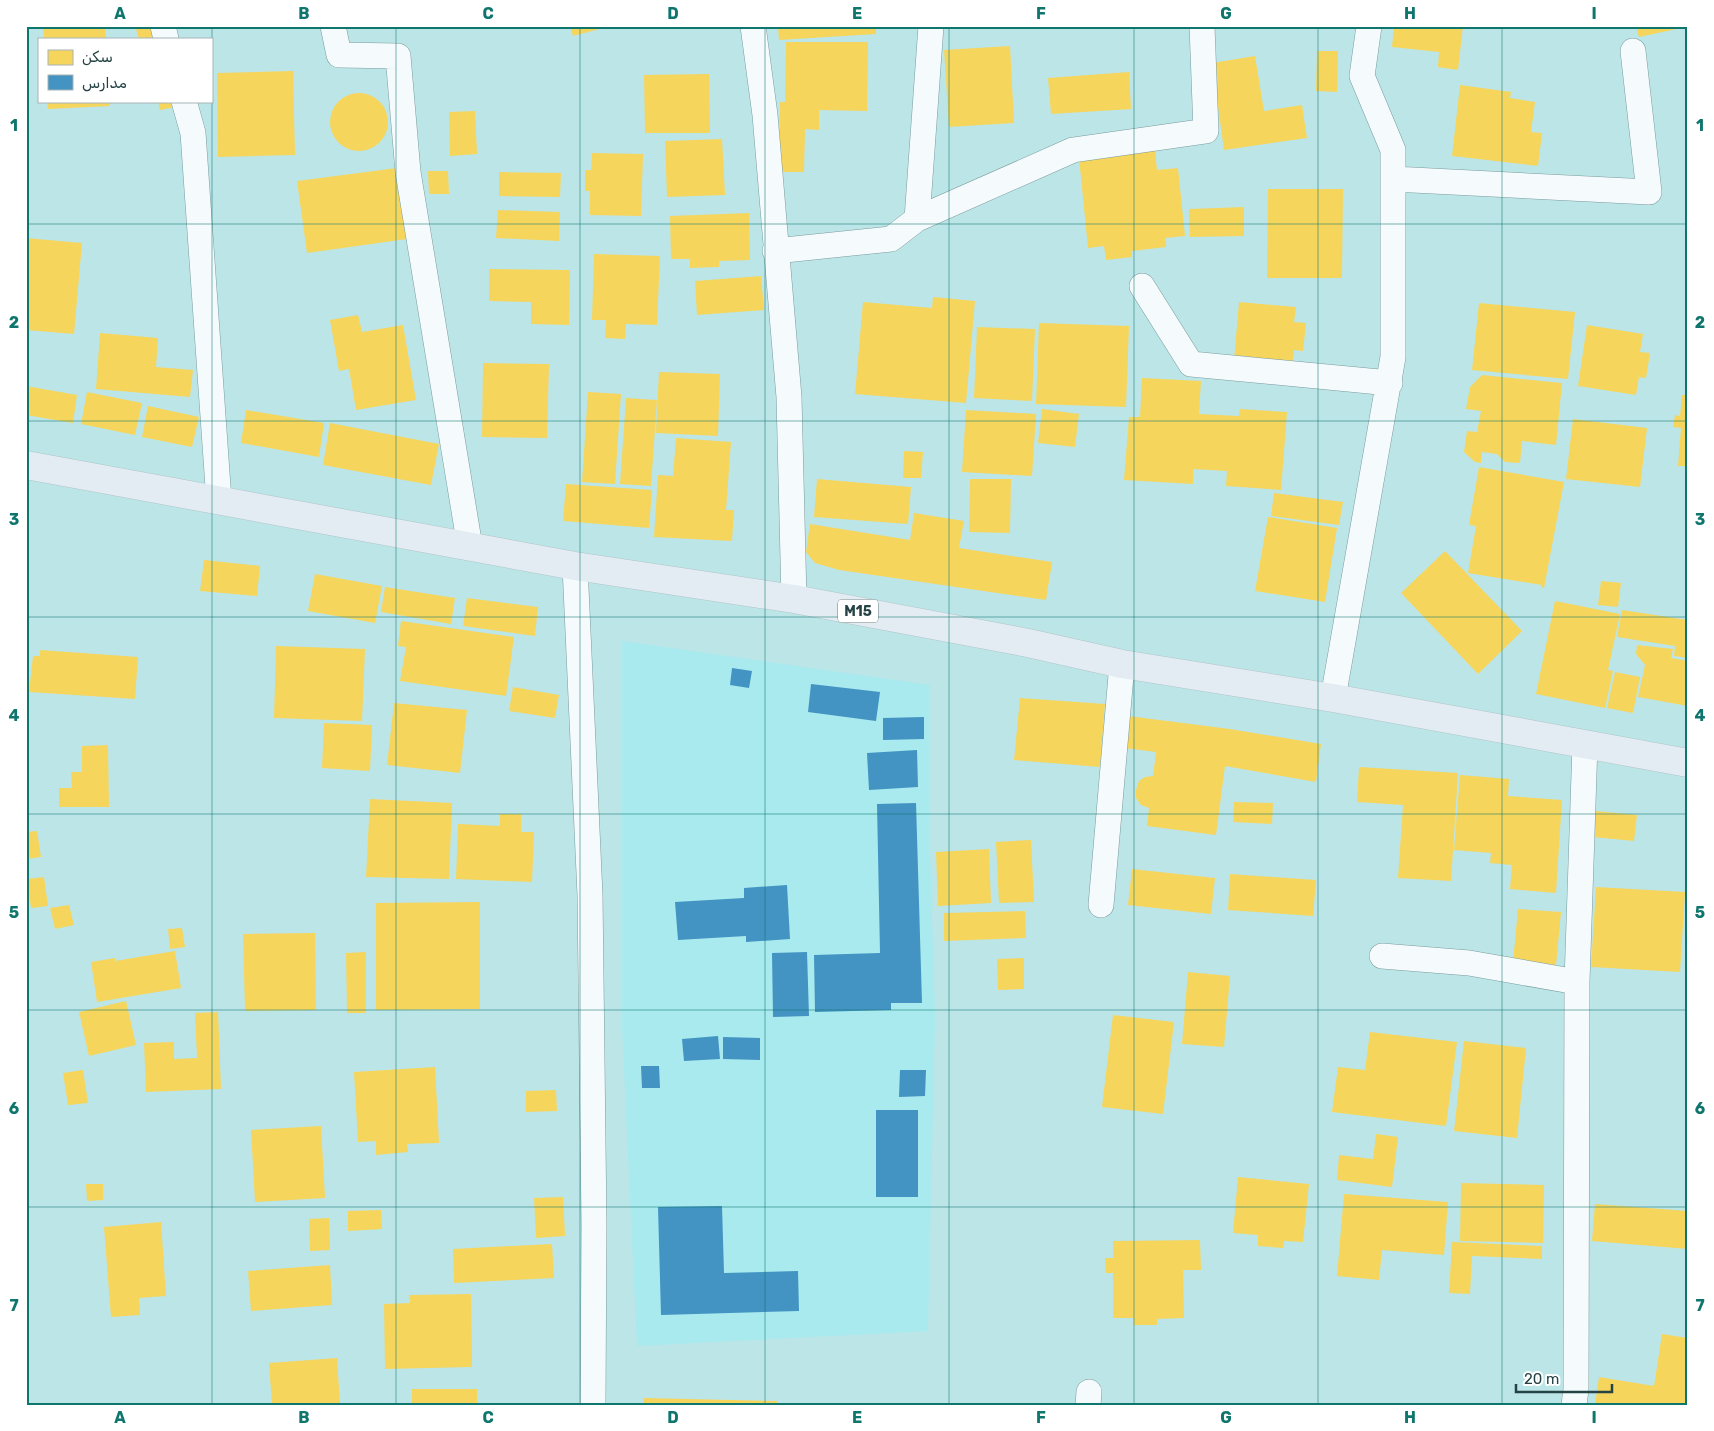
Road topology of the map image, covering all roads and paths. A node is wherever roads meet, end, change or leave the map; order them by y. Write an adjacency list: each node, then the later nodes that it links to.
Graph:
1 (332, 26): 15 (street)
2 (753, 26): 10 (street)
3 (931, 26): 9 (street)
4 (1202, 26): 9 (street)
5 (1369, 26): 8 (street)
6 (1633, 51): 8 (street)
7 (184, 102): 14 (street)
8 (1393, 179): 12 (street)
9 (917, 219): 10 (street)
10 (775, 251): 17 (street)
11 (1142, 286): 12 (street)
12 (1390, 383): 19 (street)
13 (26, 465): 14 (highway, M15)
14 (219, 501): 15 (highway, M15)
15 (470, 547): 16 (highway, M15)
16 (575, 566): 17 (highway, M15); 25 (street)
17 (794, 599): 18 (highway, M15)
18 (1122, 664): 19 (highway, M15); 22 (street)
19 (1333, 698): 20 (highway, M15)
20 (1585, 744): 21 (highway, M15); 24 (street)
21 (1688, 763)
22 (1101, 905)
23 (1382, 956): 24 (street)
24 (1578, 982): 26 (street)
25 (593, 1405)
26 (1574, 1405)

